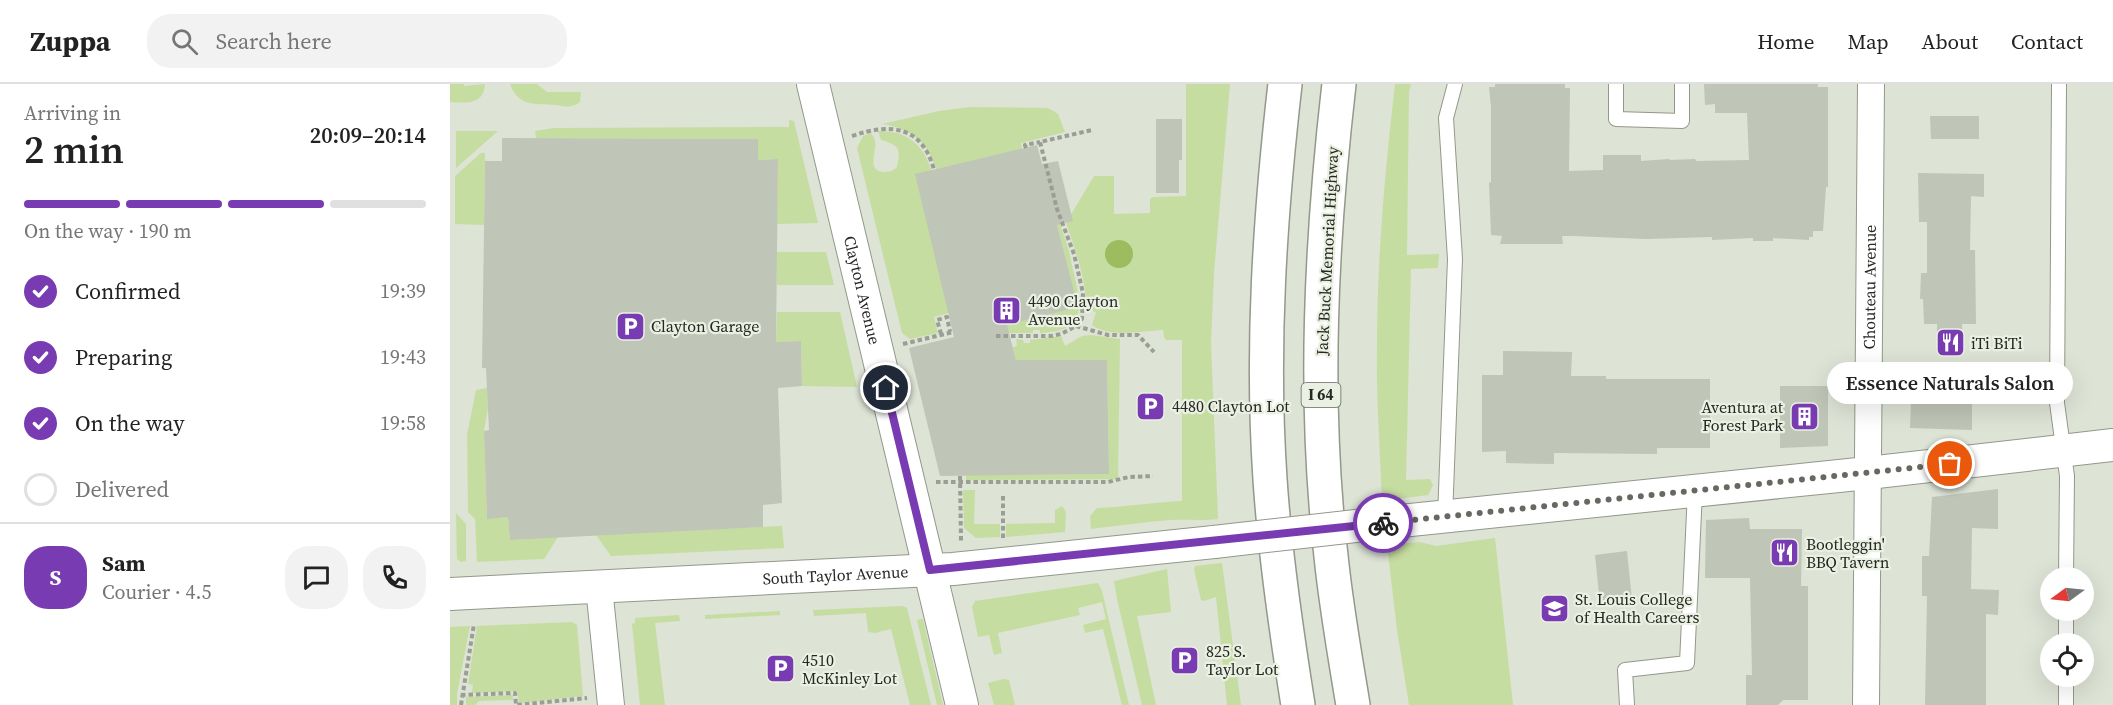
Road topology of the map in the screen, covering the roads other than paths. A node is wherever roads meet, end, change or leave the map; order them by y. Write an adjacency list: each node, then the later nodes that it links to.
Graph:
1 (813, 84): 17 (street, Clayton Avenue)
2 (1285, 84): 23 (highway)
3 (1339, 84): 24 (highway, Jack Buck Memorial Highway / I 64)
4 (1455, 84): 15 (lane)
5 (1616, 84): 6 (lane)
6 (1682, 84)
7 (1870, 84): 10 (street, Chouteau Avenue)
8 (2060, 84): 9 (lane)
9 (2057, 384): 10 (lane); 12 (lane)
10 (1868, 386): 13 (street, Chouteau Avenue)
11 (2113, 445): 12 (street, South Taylor Avenue)
12 (2063, 450): 13 (street, South Taylor Avenue); 16 (lane)
13 (1868, 473): 14 (street, South Taylor Avenue); 26 (street, Chouteau Avenue)
14 (1695, 491): 15 (street, South Taylor Avenue); 25 (lane)
15 (1445, 517): 17 (street, South Taylor Avenue, bridge)
16 (2066, 567)
17 (930, 570): 18 (street, South Taylor Avenue); 22 (street, Clayton Avenue)
18 (599, 587): 19 (street, South Taylor Avenue); 21 (street)
19 (450, 594)
20 (2066, 687): 27 (lane)
21 (611, 705)
22 (962, 705)
23 (1298, 705)
24 (1353, 705)
25 (1627, 705)
26 (1866, 705)
27 (2066, 705)

